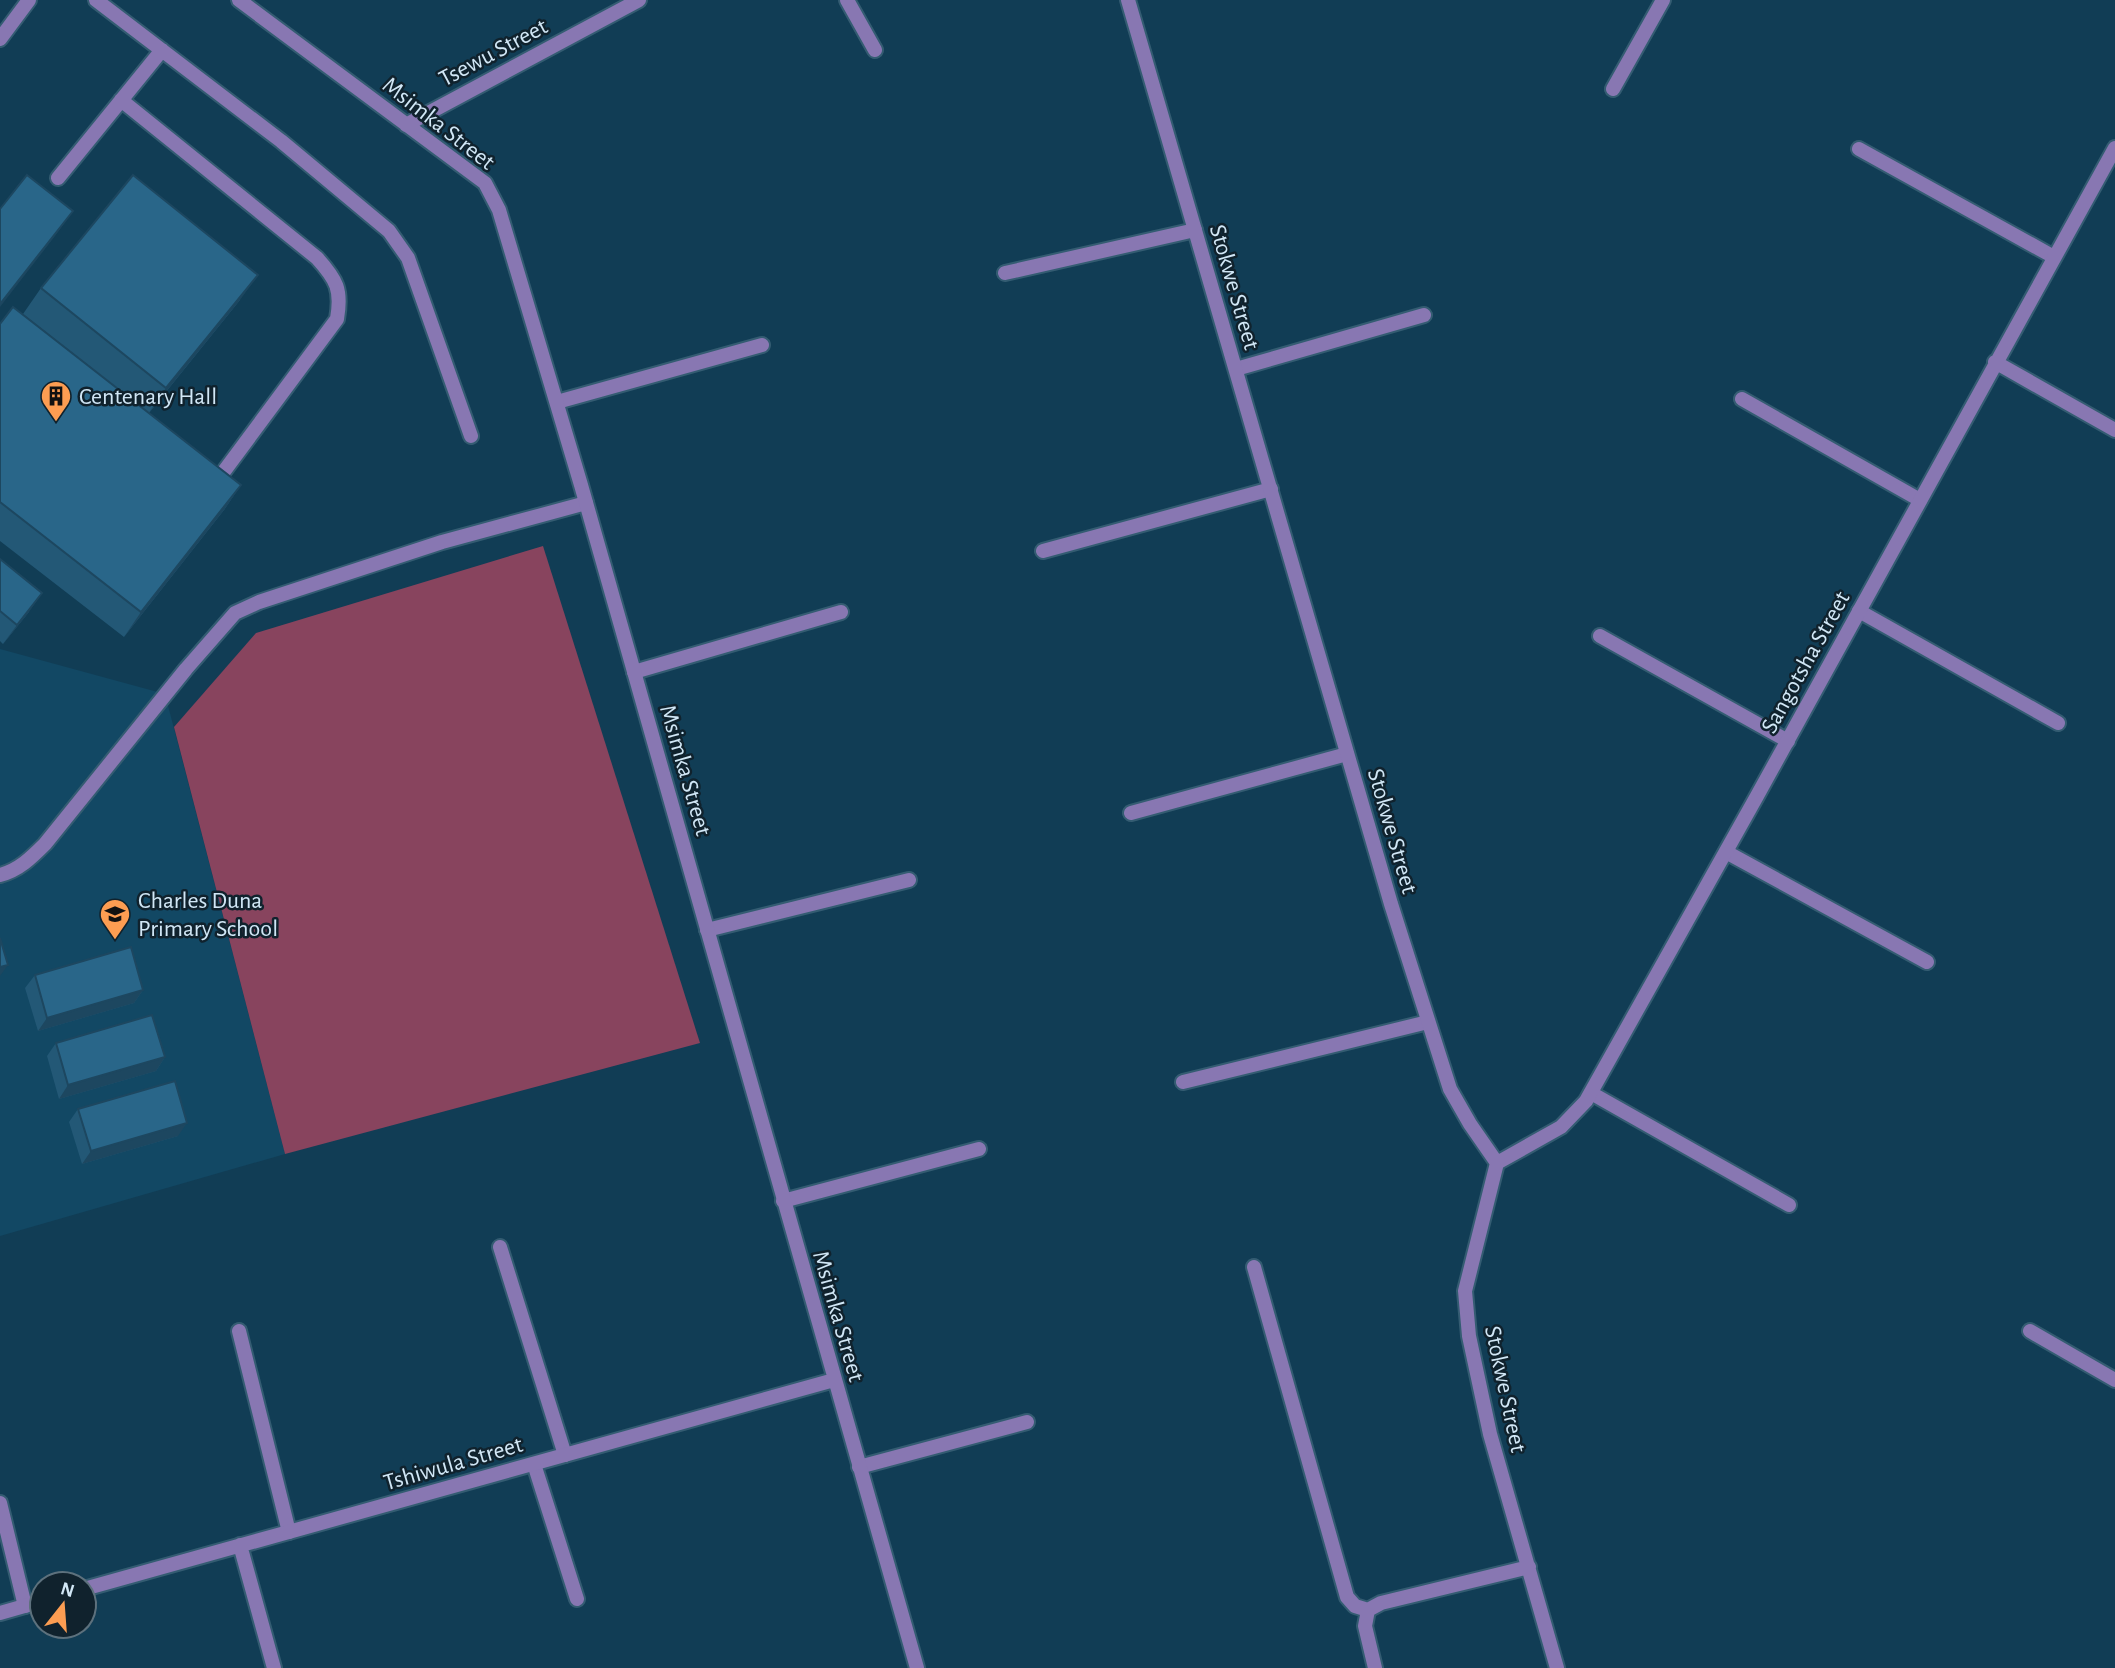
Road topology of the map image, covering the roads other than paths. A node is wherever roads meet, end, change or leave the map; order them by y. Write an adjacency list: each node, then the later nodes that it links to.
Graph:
1 (29, 0): 8 (street)
2 (96, 0): 9 (street)
3 (239, 0): 13 (street, Msimka Street)
4 (639, 0): 13 (street, Tsewu Street)
5 (847, 0): 10 (street)
6 (1128, 0): 17 (street, Stokwe Street)
7 (1663, 0): 11 (street)
8 (0, 39)
9 (162, 50): 12 (street); 27 (street)
10 (875, 51)
11 (1613, 89)
12 (121, 100): 16 (street); 28 (street)
13 (406, 125): 25 (street, Msimka Street)
14 (2115, 148): 18 (street, Sangotsha Street)
15 (1860, 149): 18 (street)
16 (58, 178)
17 (1195, 230): 19 (street); 23 (street, Stokwe Street)
18 (2054, 257): 22 (street, Sangotsha Street)
19 (1005, 273)
20 (1424, 314): 23 (street)
21 (762, 345): 25 (street)
22 (1995, 362): 26 (street); 30 (street, Sangotsha Street)
23 (1236, 369): 29 (street, Stokwe Street)
24 (1742, 398): 30 (street)
25 (557, 402): 31 (street, Msimka Street)
26 (2115, 430)
27 (471, 436)
28 (219, 478)
29 (1271, 489): 32 (street); 39 (street, Stokwe Street)
30 (1920, 500): 33 (street, Sangotsha Street)
31 (586, 503): 36 (street, Msimka Street); 42 (street)
32 (1043, 551)
33 (1859, 611): 37 (street); 38 (street, Sangotsha Street)
34 (841, 612): 36 (street)
35 (1600, 636): 38 (street)
36 (634, 672): 44 (street, Msimka Street)
37 (2058, 723)
38 (1788, 741): 41 (street, Sangotsha Street)
39 (1347, 754): 40 (street); 46 (street, Stokwe Street)
40 (1131, 813)
41 (1726, 852): 45 (street); 48 (street, Sangotsha Street)
42 (0, 875)
43 (909, 880): 44 (street)
44 (707, 930): 51 (street, Msimka Street)
45 (1927, 962)
46 (1428, 1022): 47 (street); 50 (street, Stokwe Street)
47 (1183, 1082)
48 (1591, 1093): 50 (street, Sangotsha Street); 52 (street)
49 (979, 1149): 51 (street)
50 (1497, 1163): 66 (street, Stokwe Street)
51 (783, 1201): 57 (street, Msimka Street)
52 (1789, 1205)
53 (500, 1247): 60 (street)
54 (1254, 1267): 71 (street)
55 (239, 1331): 64 (street)
56 (2030, 1331): 58 (street)
57 (834, 1380): 60 (street, Tshiwula Street); 62 (street, Msimka Street)
58 (2115, 1380)
59 (1027, 1422): 62 (street)
60 (565, 1455): 61 (street, Tshiwula Street)
61 (534, 1464): 64 (street, Tshiwula Street); 68 (street)
62 (859, 1467): 74 (street, Msimka Street)
63 (0, 1503): 70 (street)
64 (289, 1532): 65 (street, Tshiwula Street)
65 (240, 1545): 67 (street, Tshiwula Street); 73 (street)
66 (1529, 1567): 71 (street); 76 (street, Stokwe Street)
67 (98, 1585)
68 (577, 1599)
69 (28, 1605): 70 (street)
70 (25, 1606): 72 (street)
71 (1368, 1610): 75 (street)
72 (0, 1613)
73 (274, 1668)
74 (917, 1668)
75 (1375, 1668)
76 (1557, 1668)

